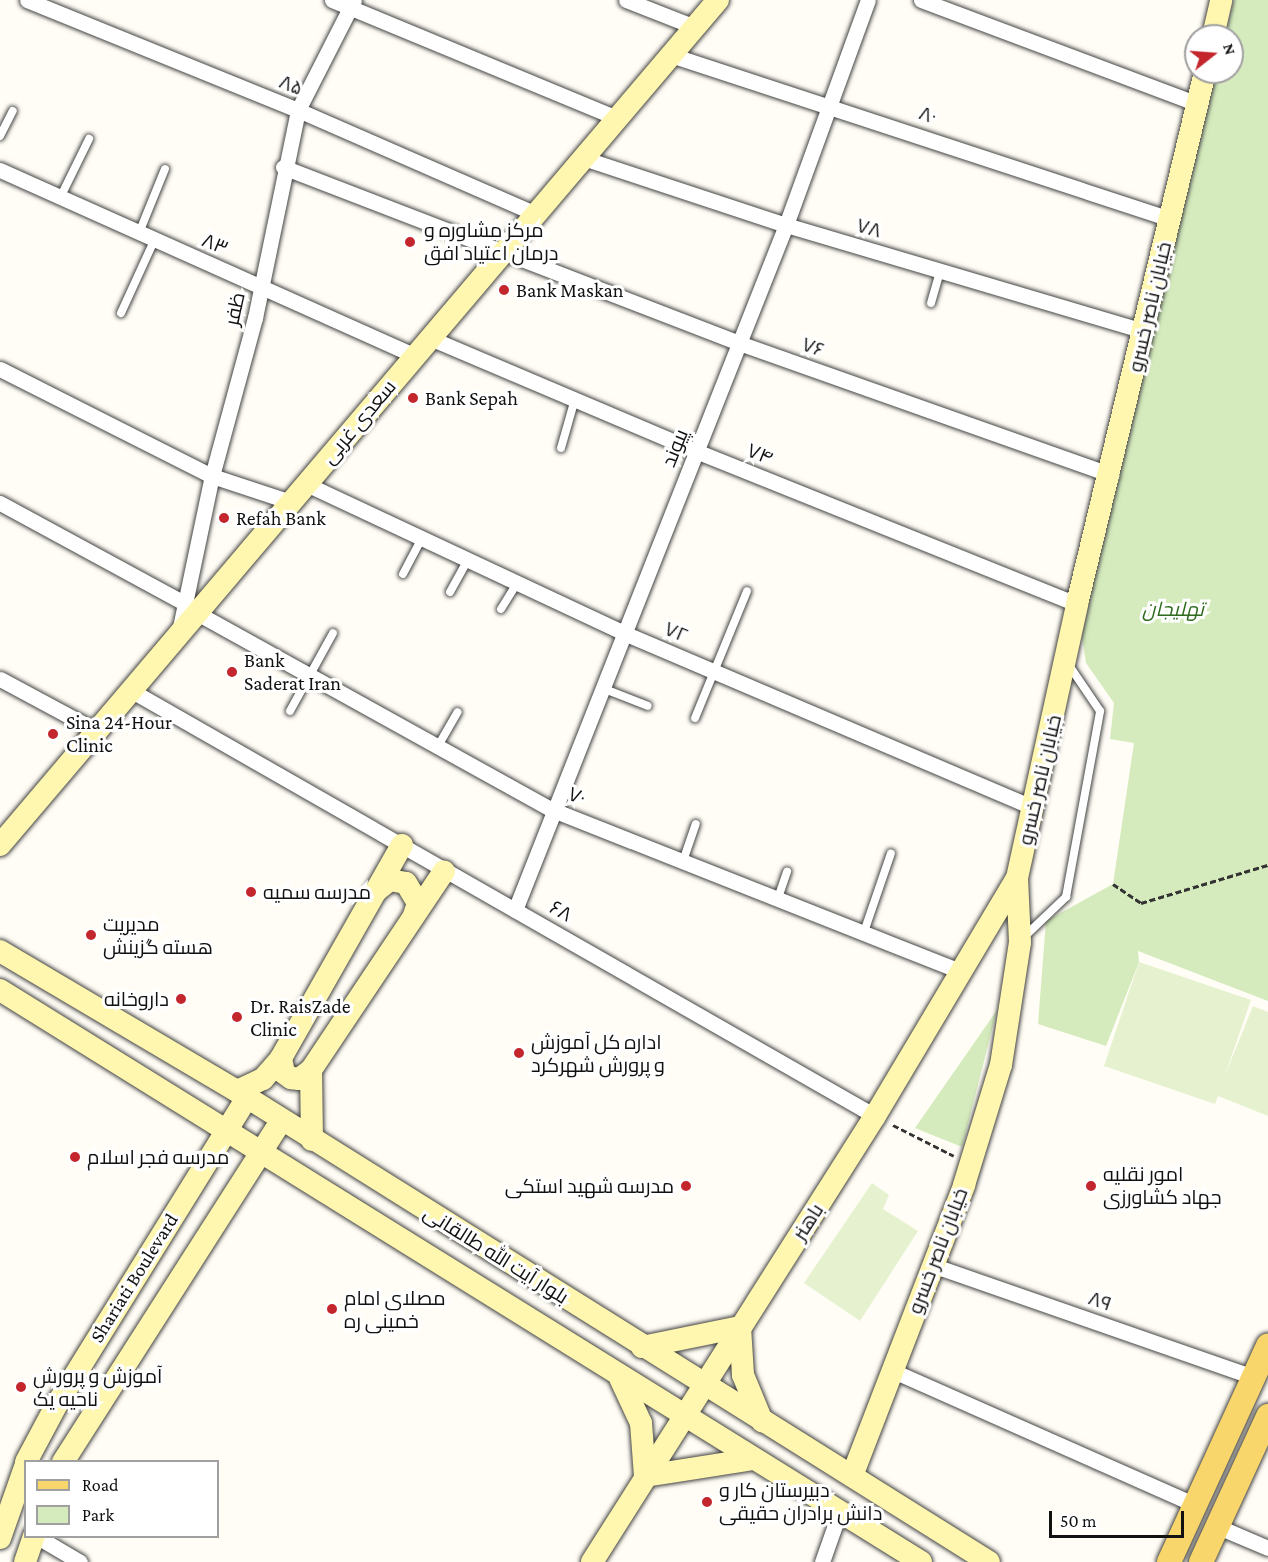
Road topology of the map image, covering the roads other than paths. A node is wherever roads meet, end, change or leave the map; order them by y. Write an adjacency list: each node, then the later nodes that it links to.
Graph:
1 (27, 0): 15 (street, ۸۵)
2 (332, 0): 8 (street)
3 (626, 0): 10 (street)
4 (717, 0): 10 (main road, سعدی غربی)
5 (868, 0): 13 (street, پیوند)
6 (921, 0): 14 (street)
7 (1221, 0): 9 (main road)
8 (352, 4): 15 (street, ظفر); 17 (street)
9 (1216, 24)
10 (695, 27): 11 (main road, سعدی غربی)
11 (671, 55): 13 (street, ۸۰); 17 (main road, سعدی غربی)
12 (1201, 84): 14 (main road, خیابان ناصر خسرو)
13 (830, 104): 26 (street, ۸۰); 27 (street, پیوند)
14 (1197, 104): 26 (main road, خیابان ناصر خسرو)
15 (298, 110): 21 (street, ظفر); 25 (street, ۸۵)
16 (12, 111): 18 (lane)
17 (617, 118): 20 (main road, سعدی غربی)
18 (0, 136)
19 (89, 139): 24 (lane)
20 (583, 158): 25 (main road, سعدی غربی); 27 (street, ۷۸)
21 (284, 167): 30 (street, ۷۶); 32 (street, ظفر)
22 (165, 169): 28 (lane)
23 (1, 174): 24 (street, ۸۳)
24 (60, 198): 28 (street, ۸۳)
25 (536, 214): 30 (main road, سعدی غربی)
26 (1170, 219): 35 (main road, خیابان ناصر خسرو)
27 (786, 225): 31 (street, ۷۸); 37 (street, پیوند)
28 (138, 234): 29 (street, ۸۳)
29 (154, 241): 32 (street, ۸۳); 34 (lane)
30 (503, 252): 36 (main road, سعدی غربی); 37 (street, ۷۶)
31 (940, 271): 33 (lane); 35 (street, ۷۸)
32 (261, 286): 38 (street, ۸۳); 44 (street, ظفر)
33 (931, 303)
34 (122, 313)
35 (1144, 331): 43 (main road, خیابان ناصر خسرو)
36 (430, 338): 38 (main road, سعدی غربی); 40 (street, ۷۴)
37 (739, 343): 42 (street, پیوند); 43 (street, ۷۶)
38 (415, 356): 45 (main road, سعدی غربی)
39 (0, 369): 44 (street)
40 (575, 399): 41 (lane); 42 (street, ۷۴)
41 (561, 447)
42 (696, 451): 54 (street, ۷۴); 58 (street, پیوند)
43 (1111, 475): 54 (main road, خیابان ناصر خسرو)
44 (212, 476): 47 (street); 55 (street, ظفر)
45 (306, 484): 47 (main road, سعدی غربی); 48 (street, ۷۲)
46 (0, 502): 55 (street, ۷۰)
47 (291, 502): 55 (main road, سعدی غربی)
48 (422, 538): 49 (street, ۷۲); 50 (lane)
49 (468, 559): 51 (street, ۷۲); 53 (lane)
50 (403, 574)
51 (517, 583): 56 (lane); 58 (street, ۷۲)
52 (747, 591): 60 (lane)
53 (450, 592)
54 (1077, 603): 59 (main road, خیابان ناصر خسرو)
55 (190, 608): 61 (street, ۷۰); 64 (main road, سعدی غربی)
56 (501, 609)
57 (333, 633): 61 (lane)
58 (624, 633): 60 (street, ۷۲); 63 (street, پیوند)
59 (1067, 663): 71 (main road, خیابان ناصر خسرو); 86 (lane)
60 (714, 672): 68 (lane); 71 (street, ۷۲)
61 (310, 675): 66 (lane); 70 (street, ۷۰)
62 (0, 680): 69 (street)
63 (602, 688): 65 (lane); 72 (street, پیوند)
64 (132, 691): 69 (main road, سعدی غربی); 75 (street, ۶۸)
65 (648, 706)
66 (290, 711)
67 (458, 712): 70 (lane)
68 (695, 717)
69 (97, 731): 74 (main road, سعدی غربی)
70 (438, 746): 72 (street, ۷۰)
71 (1034, 808): 80 (main road, خیابان ناصر خسرو)
72 (553, 810): 77 (street, ۷۰); 83 (street, پیوند)
73 (696, 824): 77 (lane)
74 (4, 833)
75 (402, 845): 78 (street, ۶۸); 81 (main road)
76 (891, 853): 85 (lane)
77 (683, 861): 82 (street, ۷۰)
78 (444, 871): 83 (street, ۶۸); 84 (main road)
79 (787, 872): 82 (lane)
80 (1017, 878): 86 (main road, خیابان ناصر خسرو); 88 (main road, باهنر)
81 (375, 892): 84 (main road); 90 (main road)
82 (778, 898): 85 (street, ۷۰)
83 (515, 910): 93 (street, ۶۸)
84 (414, 915): 91 (main road)
85 (864, 932): 88 (street, ۷۰)
86 (1020, 942): 98 (main road, خیابان ناصر خسرو)
87 (1, 952): 92 (main road, بلوار آیت الله طالقانی)
88 (963, 972): 93 (main road, باهنر)
89 (0, 990): 95 (main road, بلوار آیت الله طالقانی)
90 (281, 1058): 91 (main road); 92 (main road)
91 (311, 1070): 96 (main road)
92 (242, 1094): 94 (main road, بلوار آیت الله طالقانی); 95 (main road, Shariati Boulevard)
93 (875, 1116): 99 (main road, باهنر)
94 (282, 1120): 96 (main road, بلوار آیت الله طالقانی); 97 (main road, Shariati Boulevard)
95 (226, 1130): 97 (main road, بلوار آیت الله طالقانی); 111 (main road, Shariati Boulevard)
96 (312, 1140): 101 (main road, بلوار آیت الله طالقانی)
97 (262, 1151): 103 (main road, بلوار آیت الله طالقانی); 112 (main road, Shariati Boulevard)
98 (932, 1265): 102 (main road, خیابان ناصر خسرو); 104 (street, ۸۹)
99 (740, 1327): 101 (main road); 105 (main road, باهنر); 108 (main road)
100 (1268, 1346): 104 (main road)
101 (642, 1347): 105 (main road, بلوار آیت الله طالقانی)
102 (891, 1370): 115 (main road, خیابان ناصر خسرو); 116 (street)
103 (618, 1375): 106 (main road, بلوار آیت الله طالقانی); 114 (main road)
104 (1261, 1377): 116 (main road); 131 (main road)
105 (703, 1385): 106 (main road, باهنر); 108 (main road, بلوار آیت الله طالقانی)
106 (684, 1416): 110 (main road, بلوار آیت الله طالقانی); 114 (main road, باهنر)
107 (1268, 1416): 132 (main road)
108 (762, 1421): 115 (main road, بلوار آیت الله طالقانی)
109 (1268, 1443): 118 (main road)
110 (754, 1459): 114 (main road); 117 (main road, بلوار آیت الله طالقانی)
111 (28, 1460)
112 (64, 1460)
113 (24, 1469): 119 (main road, Shariati Boulevard)
114 (645, 1476): 126 (main road, باهنر)
115 (852, 1476): 129 (main road, بلوار آیت الله طالقانی)
116 (1195, 1505): 130 (main road)
117 (840, 1511): 127 (street); 128 (main road, بلوار آیت الله طالقانی)
118 (1228, 1531): 123 (street); 133 (main road)
119 (1, 1534): 120 (main road)
120 (24, 1534)
121 (34, 1538): 124 (main road)
122 (38, 1538): 125 (street)
123 (1268, 1548)
124 (25, 1562)
125 (80, 1562)
126 (592, 1562)
127 (822, 1562)
128 (921, 1562)
129 (989, 1562)
130 (1169, 1562)
131 (1183, 1562)
132 (1201, 1562)
133 (1214, 1562)

